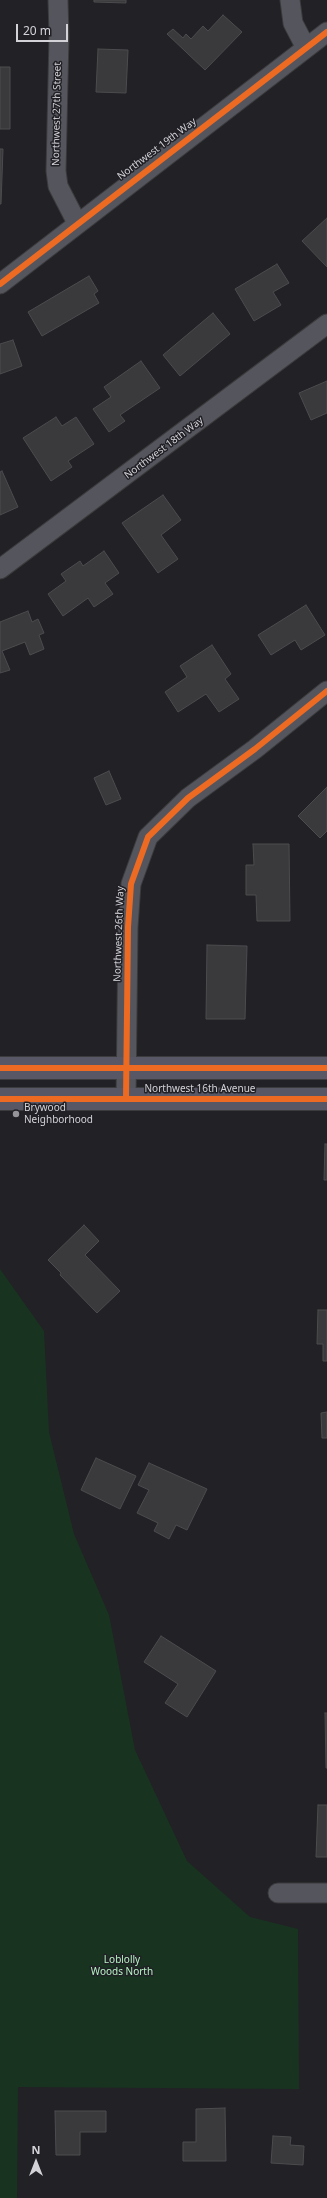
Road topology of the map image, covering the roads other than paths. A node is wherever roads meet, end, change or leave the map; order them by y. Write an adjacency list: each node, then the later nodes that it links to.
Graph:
1 (58, 0): 5 (street, Northwest 27th Street)
2 (290, 0): 4 (street)
3 (327, 32): 4 (street, Northwest 19th Way)
4 (306, 48): 5 (street, Northwest 19th Way)
5 (77, 223): 6 (street, Northwest 19th Way)
6 (0, 284)
7 (327, 324): 8 (street, Northwest 18th Way)
8 (0, 569)
9 (327, 691): 11 (street, Northwest 26th Way)
10 (0, 1068): 11 (main road, Northwest 16th Avenue)
11 (126, 1068): 12 (main road, Northwest 16th Avenue); 14 (street, Northwest 26th Way)
12 (327, 1068)
13 (0, 1099): 14 (main road, Northwest 16th Avenue)
14 (126, 1099): 15 (main road, Northwest 16th Avenue)
15 (327, 1099)
16 (278, 1893): 17 (street)
17 (327, 1893)

